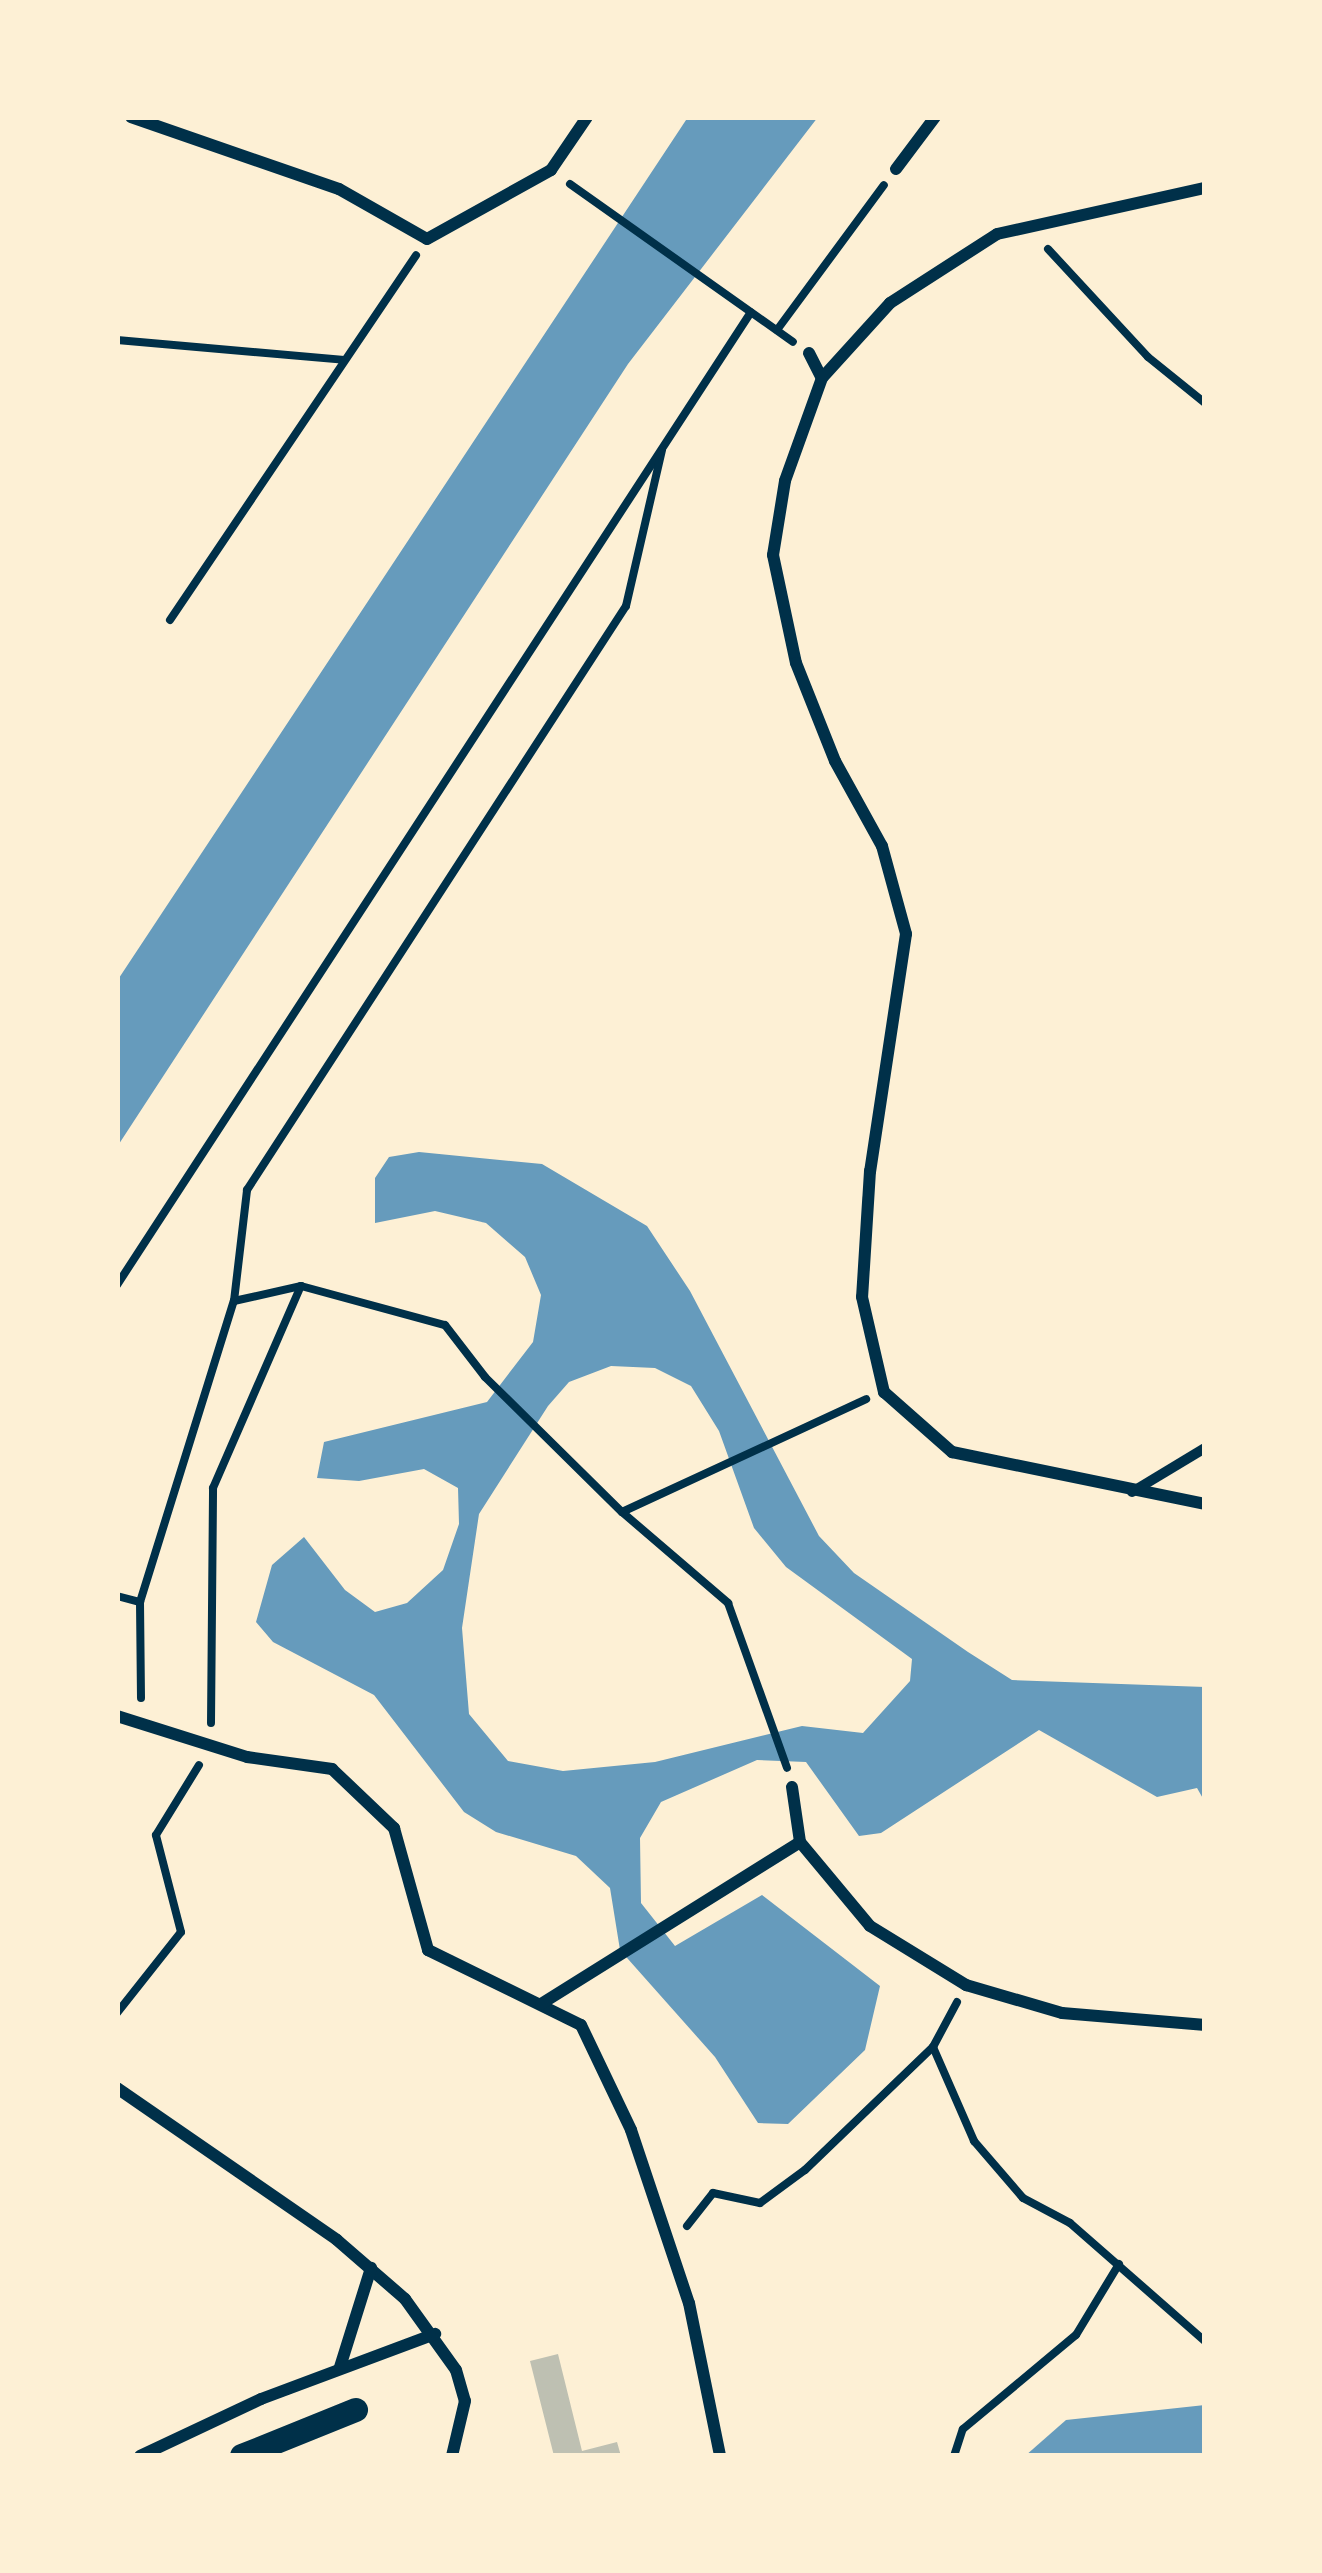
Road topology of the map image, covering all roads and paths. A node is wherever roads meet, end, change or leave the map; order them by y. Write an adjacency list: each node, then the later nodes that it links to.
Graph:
1 (131, 117): 8 (street)
2 (587, 117): 5 (street)
3 (935, 117): 4 (street)
4 (896, 169): 10 (path)
5 (551, 170): 8 (street); 9 (path)
6 (1205, 188): 7 (street)
7 (1026, 226): 14 (street); 15 (path)
8 (427, 239): 13 (path)
9 (751, 312): 10 (path); 16 (path)
10 (777, 330): 12 (path)
11 (117, 340): 13 (path)
12 (809, 353): 14 (street)
13 (345, 360): 17 (path)
14 (822, 378): 21 (street)
15 (1205, 403)
16 (662, 450): 18 (path); 20 (path)
17 (170, 620)
18 (117, 1286)
19 (301, 1286): 20 (path); 25 (path); 30 (path)
20 (234, 1301): 27 (path)
21 (884, 1392): 23 (street); 25 (path)
22 (1205, 1448): 23 (street)
23 (1129, 1494): 24 (street)
24 (1205, 1504)
25 (622, 1512): 31 (path)
26 (117, 1596): 27 (path)
27 (140, 1603): 29 (path)
28 (117, 1716): 29 (street)
29 (141, 1724): 30 (street)
30 (210, 1746): 34 (street); 35 (path)
31 (792, 1787): 32 (street)
32 (800, 1842): 33 (street); 34 (street)
33 (966, 1984): 36 (street); 37 (path)
34 (541, 2004): 39 (street)
35 (117, 2013)
36 (1205, 2025)
37 (933, 2047): 39 (path); 40 (path)
38 (117, 2088): 41 (street)
39 (671, 2248): 49 (street)
40 (1119, 2264): 43 (path); 50 (path)
41 (371, 2268): 42 (street); 44 (street)
42 (435, 2334): 44 (street); 48 (street)
43 (1205, 2341)
44 (340, 2367): 46 (street)
45 (356, 2410): 47 (main road)
46 (140, 2456)
47 (242, 2456)
48 (452, 2456)
49 (720, 2456)
50 (954, 2456)

